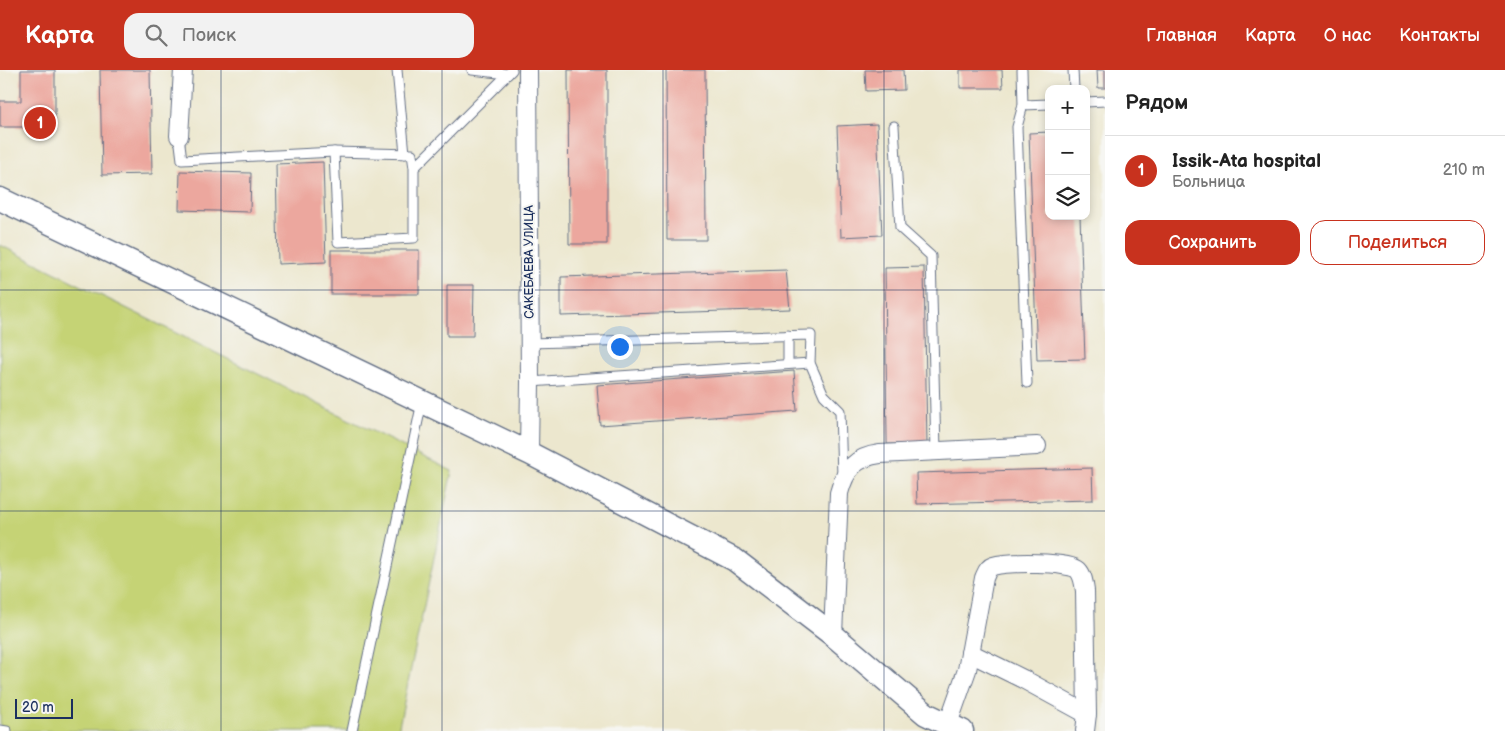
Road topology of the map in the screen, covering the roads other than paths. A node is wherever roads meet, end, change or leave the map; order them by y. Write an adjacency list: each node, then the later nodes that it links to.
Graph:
1 (183, 70): 14 (street)
2 (398, 70): 16 (lane)
3 (472, 70): 7 (lane)
4 (528, 70): 20 (street, САКЕБАЕВА УЛИЦА)
5 (1022, 70): 12 (lane)
6 (1073, 70): 8 (lane)
7 (510, 72): 17 (lane)
8 (1074, 85)
9 (1105, 101): 10 (lane)
10 (1090, 102)
11 (1045, 104): 12 (lane)
12 (1023, 105): 24 (lane)
13 (894, 126): 27 (lane)
14 (179, 136): 15 (lane)
15 (334, 152): 16 (lane); 17 (lane)
16 (405, 154): 17 (lane)
17 (414, 168)
18 (0, 199): 25 (street)
19 (788, 335): 20 (lane); 21 (lane); 22 (lane)
20 (530, 344): 23 (street, САКЕБАЕВА УЛИЦА)
21 (810, 363): 22 (lane); 29 (lane)
22 (788, 364): 23 (lane)
23 (530, 382): 28 (street, САКЕБАЕВА УЛИЦА)
24 (1027, 383)
25 (422, 402): 28 (street); 36 (lane)
26 (1037, 446): 27 (street)
27 (936, 451): 29 (street)
28 (529, 453): 30 (street)
29 (842, 478): 30 (street)
30 (832, 635): 33 (street)
31 (970, 653): 32 (street); 32 (street); 33 (street)
32 (1086, 722)
33 (955, 728)
34 (0, 730): 35 (lane)
35 (7, 731)
36 (352, 731)

